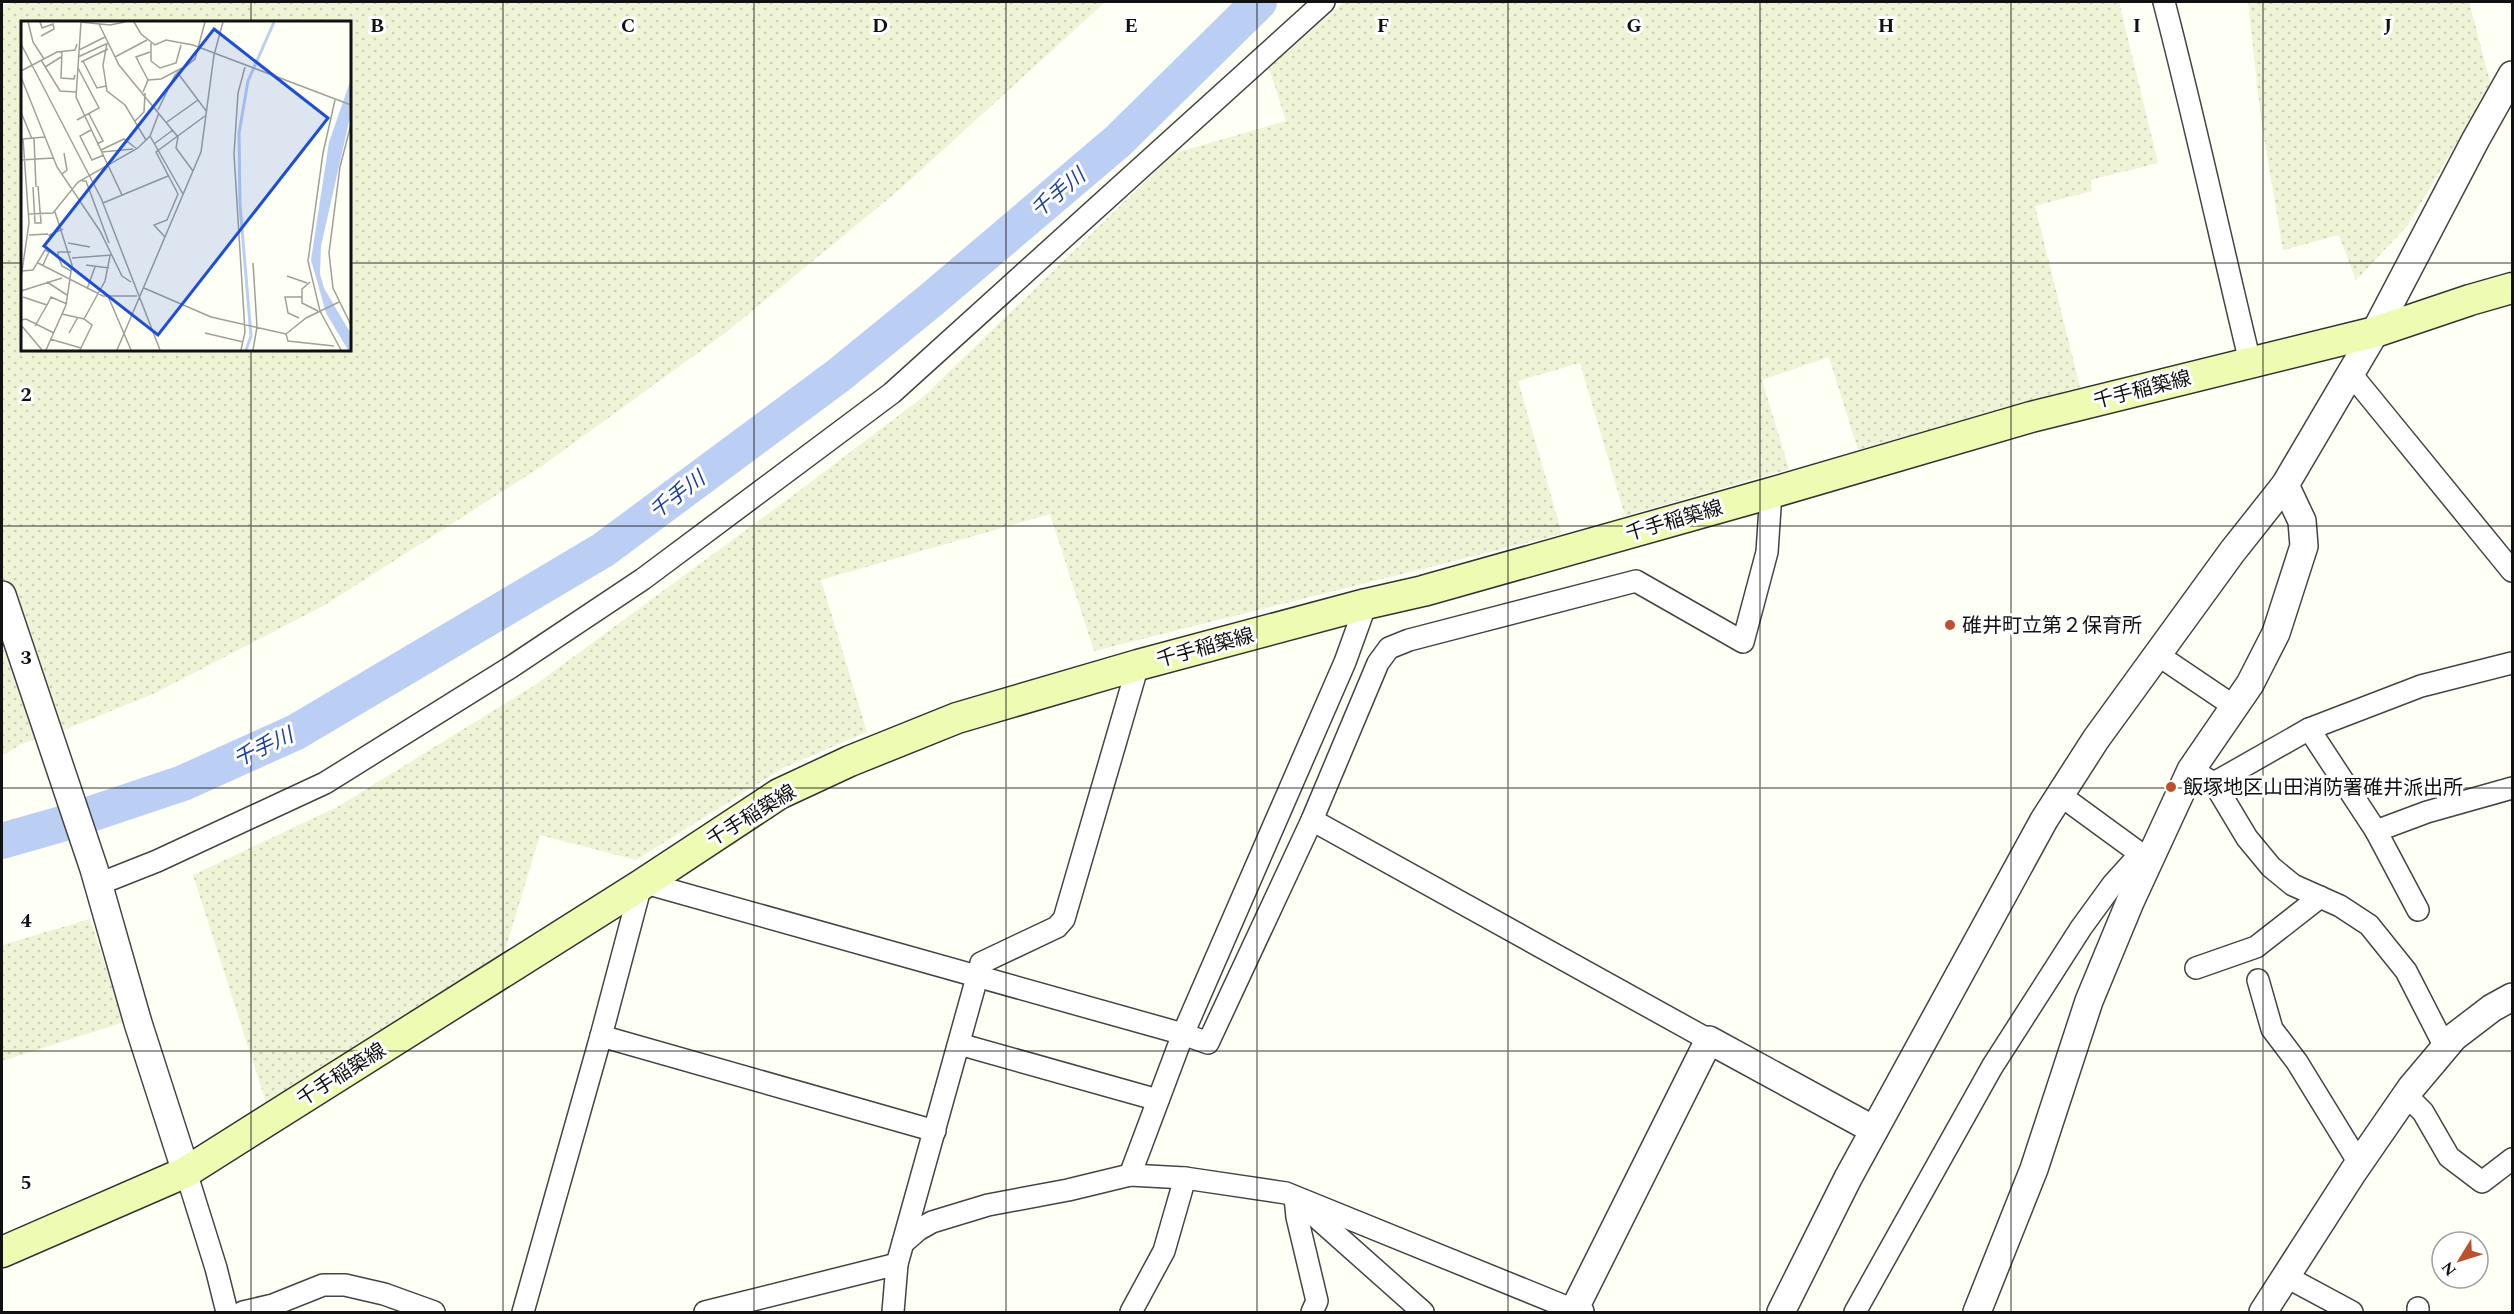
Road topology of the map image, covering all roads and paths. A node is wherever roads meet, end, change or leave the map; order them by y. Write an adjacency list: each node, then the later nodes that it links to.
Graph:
1 (1324, 2): 24 (street)
2 (2164, 2): 6 (street)
3 (2512, 75): 5 (street)
4 (2512, 288): 5 (main road, 千手稲築線)
5 (2375, 332): 6 (main road, 千手稲築線); 7 (street)
6 (2250, 362): 9 (main road, 千手稲築線)
7 (2351, 374): 8 (street); 10 (street)
8 (2285, 484): 13 (street); 16 (street)
9 (1771, 493): 12 (main road, 千手稲築線); 21 (street)
10 (2512, 571)
11 (2, 595): 24 (street)
12 (1366, 604): 15 (main road, 千手稲築線); 32 (street)
13 (2158, 656): 16 (street); 20 (street)
14 (2512, 663): 17 (street)
15 (1138, 665): 25 (main road, 千手稲築線); 29 (street)
16 (2235, 706): 18 (street)
17 (2309, 729): 18 (street); 22 (street)
18 (2203, 777): 23 (street); 26 (street)
19 (2512, 788): 22 (street)
20 (2060, 795): 23 (street); 39 (street)
21 (1312, 820): 32 (street); 34 (street)
22 (2376, 831): 27 (street)
23 (2145, 856): 62 (street); 63 (street)
24 (97, 877): 43 (street)
25 (643, 884): 29 (street); 33 (street); 43 (main road, 千手稲築線)
26 (2320, 897): 28 (street); 36 (street)
27 (2418, 910)
28 (2196, 968)
29 (978, 975): 32 (street); 35 (street)
30 (2258, 980): 42 (street)
31 (2512, 997): 36 (street)
32 (1183, 1034): 38 (street)
33 (601, 1036): 40 (street); 54 (street)
34 (1709, 1040): 39 (street); 60 (street)
35 (959, 1044): 38 (street); 40 (street)
36 (2445, 1047): 37 (street)
37 (2406, 1095): 41 (street); 42 (street)
38 (1158, 1100): 44 (street)
39 (1874, 1130): 61 (street)
40 (934, 1131): 47 (street)
41 (2512, 1159)
42 (2359, 1163): 50 (street)
43 (186, 1172): 48 (main road, 千手稲築線); 51 (street)
44 (1130, 1175): 45 (street); 47 (street)
45 (1185, 1178): 46 (street); 57 (street)
46 (1295, 1198): 58 (street); 59 (street); 60 (street)
47 (903, 1243): 49 (street)
48 (2, 1252)
49 (897, 1264): 55 (street); 56 (street)
50 (2285, 1276): 64 (street); 65 (street)
51 (227, 1312)
52 (243, 1312): 53 (street)
53 (434, 1312)
54 (523, 1312)
55 (705, 1312)
56 (893, 1312)
57 (1131, 1312)
58 (1312, 1312)
59 (1423, 1312)
60 (1576, 1312)
61 (1781, 1312)
62 (1855, 1312)
63 (1977, 1312)
64 (2263, 1312)
65 (2352, 1312)

